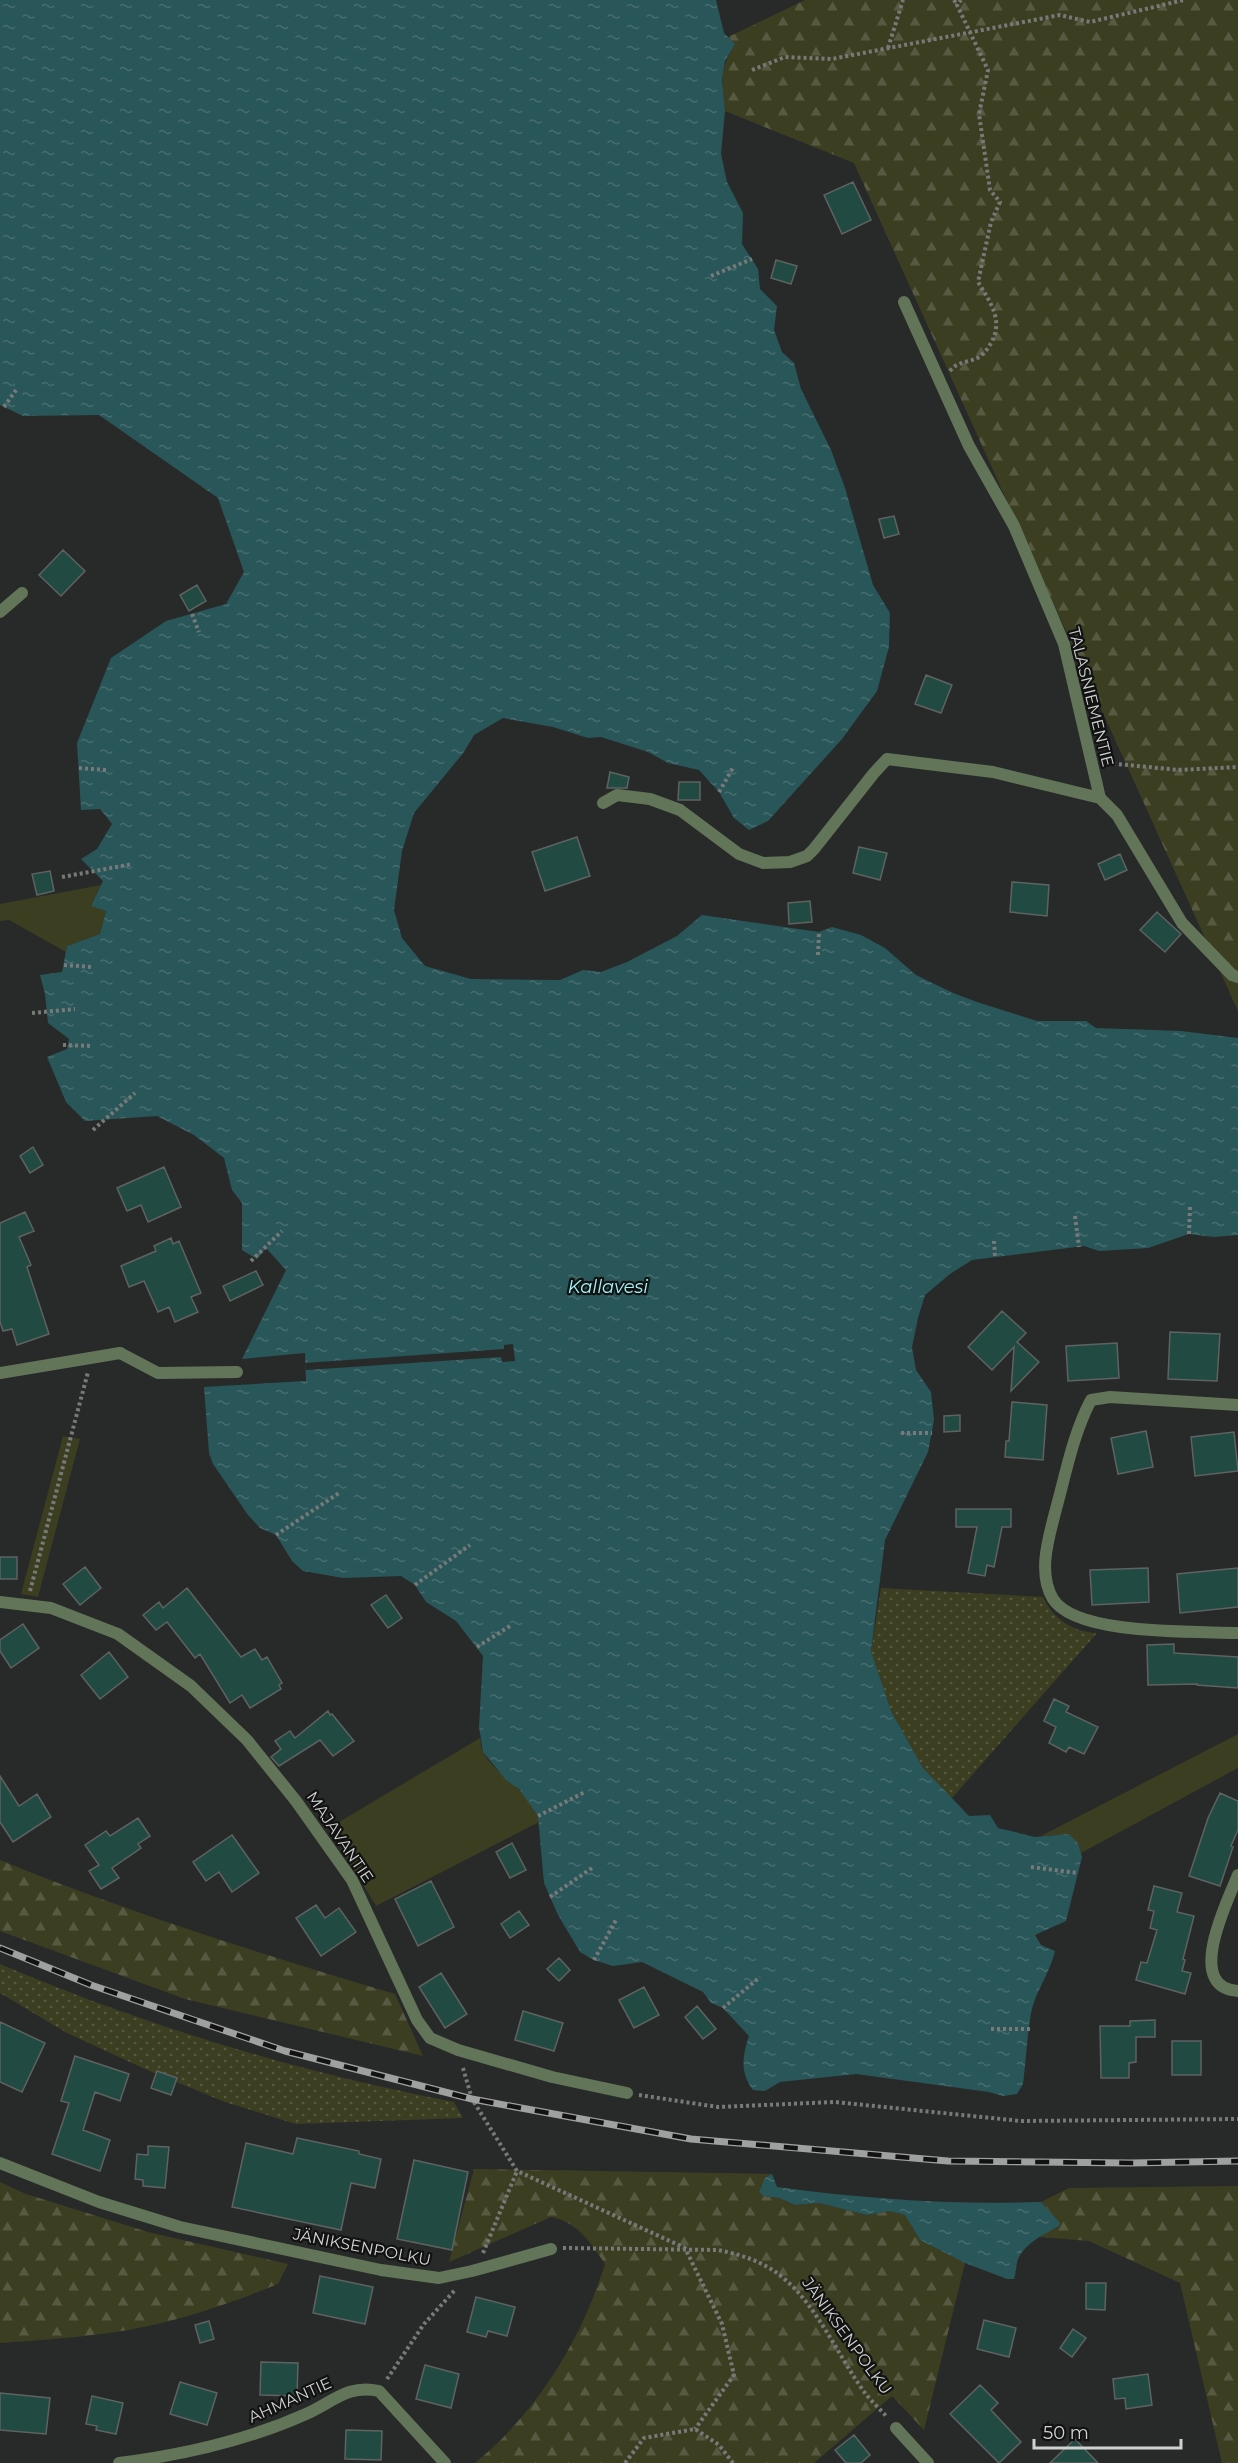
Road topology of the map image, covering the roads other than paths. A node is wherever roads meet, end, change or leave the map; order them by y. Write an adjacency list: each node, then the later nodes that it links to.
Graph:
1 (904, 302): 4 (street, TALASNIEMENTIE)
2 (22, 593): 3 (street)
3 (0, 612)
4 (1100, 798): 5 (street); 6 (street, TALASNIEMENTIE)
5 (603, 803)
6 (1238, 977)
7 (237, 1372): 8 (street)
8 (0, 1373)
9 (1238, 1405): 11 (street)
10 (0, 1602): 14 (street, MAJAVANTIE)
11 (1238, 1633)
12 (1238, 1875): 13 (street)
13 (1238, 1991)
14 (627, 2093)
15 (0, 2163): 16 (street, JÄNIKSENPOLKU)
16 (551, 2248)
17 (896, 2428): 20 (street)
18 (119, 2463): 19 (street, AHMANTIE)
19 (445, 2463)
20 (928, 2463)

